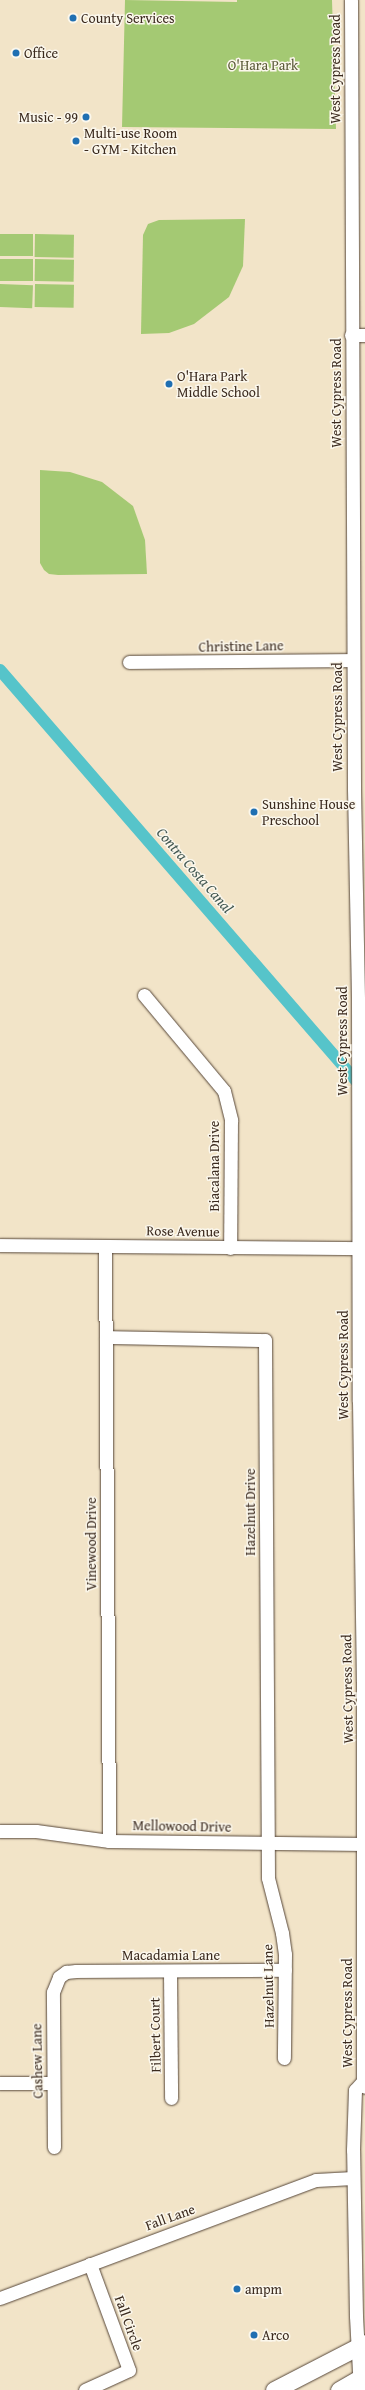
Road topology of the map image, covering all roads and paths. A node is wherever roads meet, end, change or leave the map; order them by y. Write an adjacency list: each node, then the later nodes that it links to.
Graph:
1 (351, 0): 2 (street, West Cypress Road)
2 (351, 335): 3 (street); 4 (street, West Cypress Road)
3 (365, 335)
4 (353, 660): 5 (street, Christine Lane); 7 (street, West Cypress Road)
5 (129, 662)
6 (144, 995): 10 (street, Biacalana Drive)
7 (362, 999): 11 (street, West Cypress Road)
8 (0, 1244): 9 (street, Rose Avenue)
9 (105, 1246): 10 (street, Rose Avenue); 12 (street, Vinewood Drive)
10 (230, 1248): 11 (street, Rose Avenue)
11 (362, 1248): 13 (street, West Cypress Road)
12 (106, 1337): 15 (street, Vinewood Drive); 16 (street, Hazelnut Drive)
13 (364, 1681): 17 (street, West Cypress Road)
14 (0, 1830): 15 (street, Mellowood Drive)
15 (109, 1841): 16 (street, Mellowood Drive)
16 (268, 1843): 17 (street, Mellowood Drive); 19 (street, Hazelnut Lane)
17 (364, 1844): 18 (street, West Cypress Road)
18 (364, 1917): 25 (street, West Cypress Road)
19 (285, 1970): 20 (street, Macadamia Lane); 22 (street, Hazelnut Lane)
20 (170, 1971): 21 (street, Macadamia Lane); 26 (street, Filbert Court)
21 (59, 1977): 24 (street, Cashew Lane)
22 (284, 2058)
23 (0, 2083): 24 (street)
24 (53, 2083): 27 (street, Cashew Lane)
25 (364, 2084): 28 (street, West Cypress Road)
26 (172, 2098)
27 (54, 2147)
28 (353, 2178): 29 (street, Fall Lane); 31 (street, West Cypress Road)
29 (90, 2264): 30 (street, Fall Lane); 33 (street, Fall Circle)
30 (0, 2298)
31 (361, 2345): 32 (street, West Cypress Road); 34 (main road)
32 (362, 2381): 35 (main road)
33 (85, 2390)
34 (274, 2390)
35 (339, 2390)

